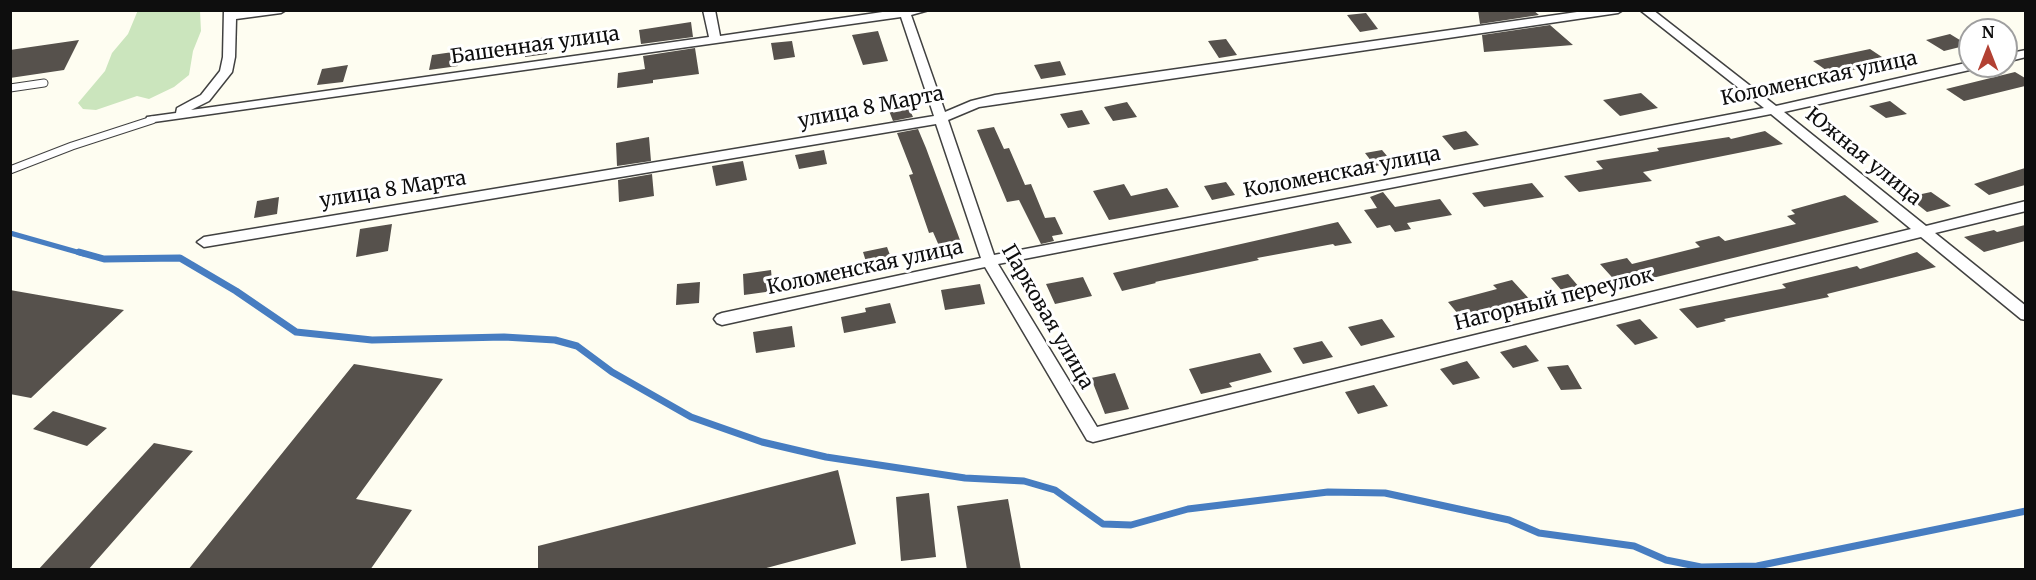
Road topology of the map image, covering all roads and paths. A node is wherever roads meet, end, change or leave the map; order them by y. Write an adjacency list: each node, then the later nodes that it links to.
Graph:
1 (280, 10): 7 (street)
2 (709, 10): 8 (street)
3 (924, 10): 6 (street, Башенная улица)
4 (1618, 10): 13 (street, улица 8 Марта)
5 (1646, 10): 12 (street, Южная улица)
6 (905, 12): 8 (street, Башенная улица); 13 (street, Парковая улица)
7 (230, 13): 14 (street)
8 (715, 40): 14 (street, Башенная улица)
9 (1958, 69): 12 (street, Коломенская улица)
10 (44, 83): 11 (lane)
11 (10, 88)
12 (1774, 110): 17 (street, Южная улица); 19 (street, Коломенская улица)
13 (940, 119): 18 (street, улица 8 Марта); 19 (street, Парковая улица)
14 (152, 120): 15 (lane)
15 (10, 170)
16 (2025, 206): 17 (street, Нагорный переулок)
17 (1925, 231): 20 (street, Южная улица); 22 (street, Нагорный переулок)
18 (204, 242)
19 (989, 261): 21 (street, Коломенская улица); 22 (street, Парковая улица)
20 (2025, 315)
21 (722, 319)
22 (1093, 435)

